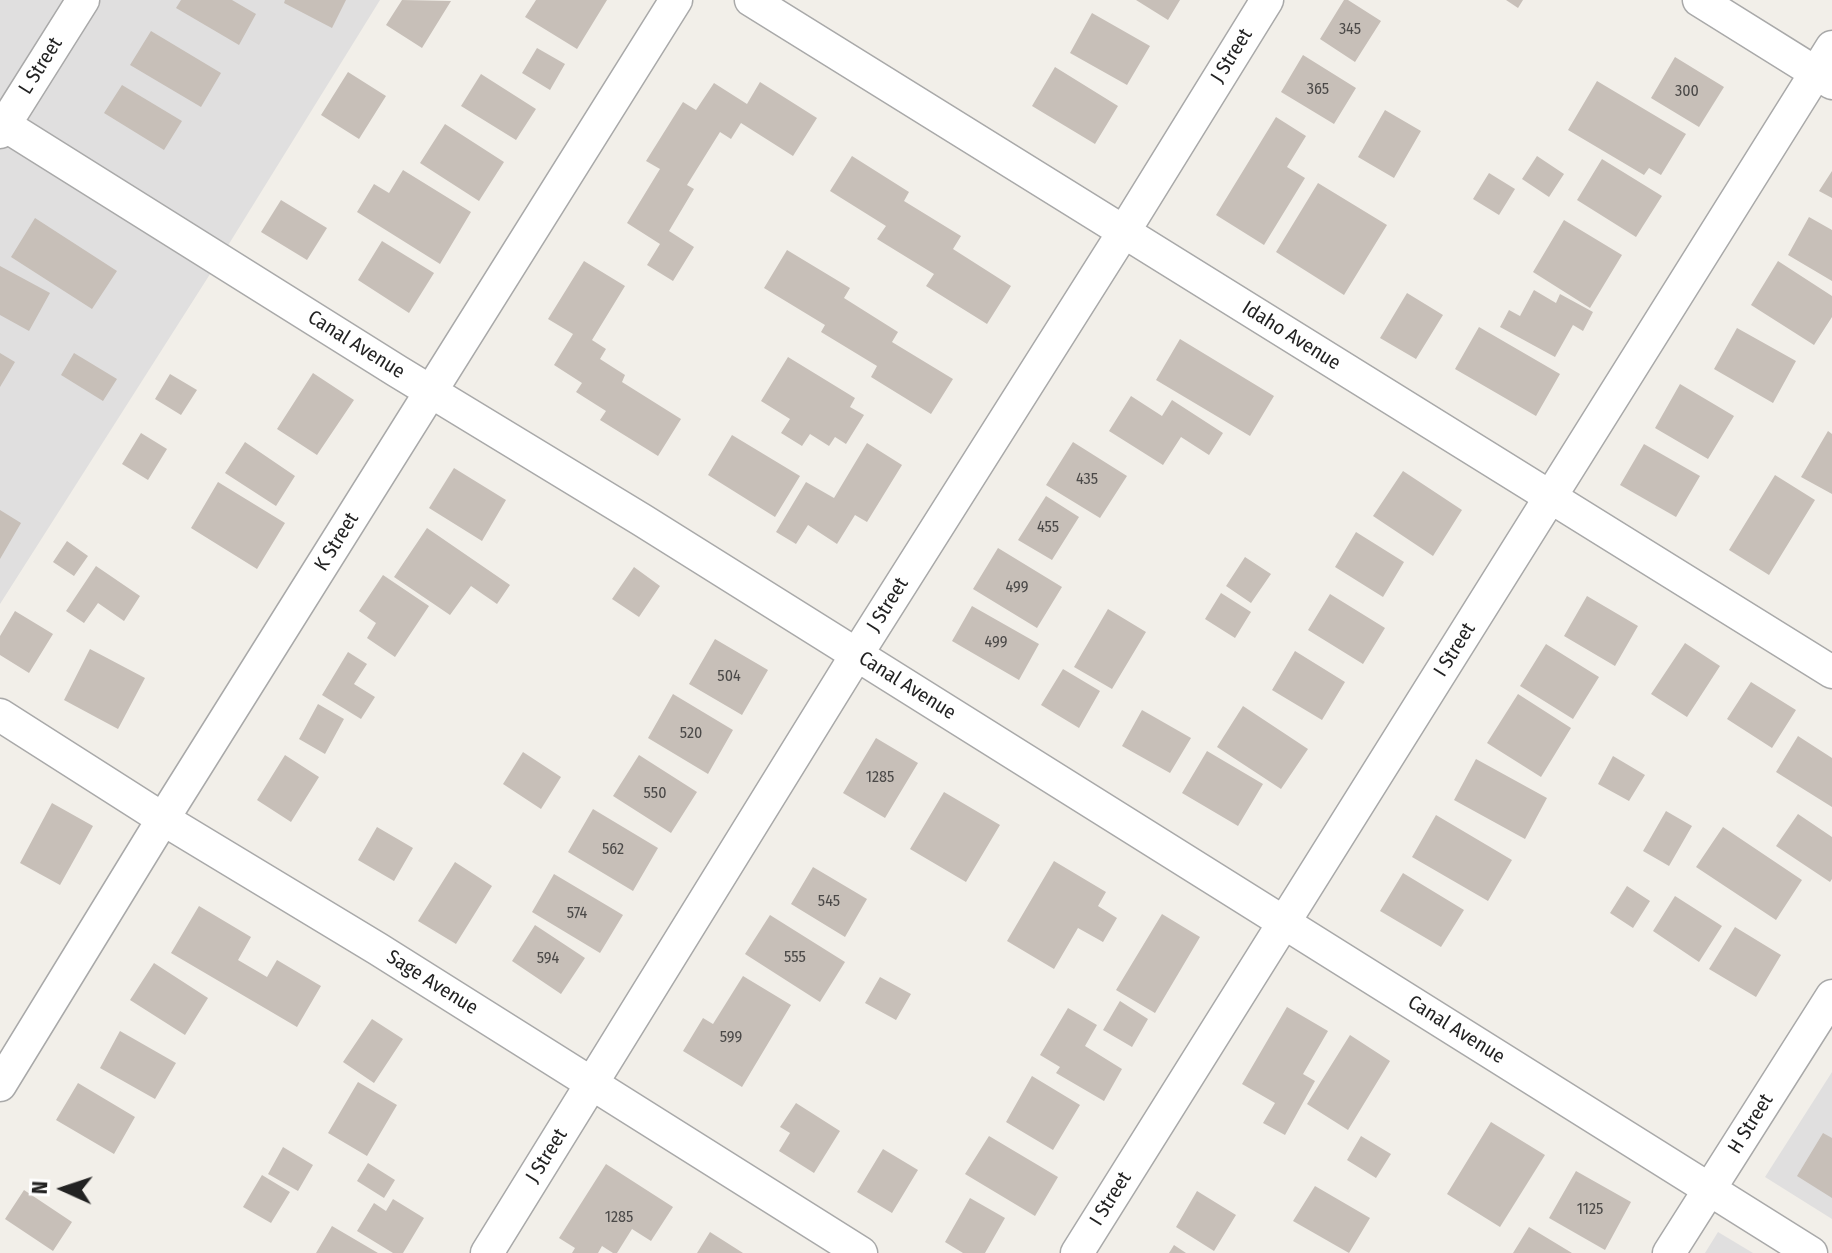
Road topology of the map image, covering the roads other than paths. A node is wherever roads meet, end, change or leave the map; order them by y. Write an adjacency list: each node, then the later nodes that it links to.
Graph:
1 (83, 0): 7 (street, L Street)
2 (676, 0): 9 (street, K Street)
3 (751, 0): 8 (street, Idaho Avenue)
4 (1267, 0): 8 (street, J Street)
5 (1699, 0): 6 (street)
6 (1827, 68): 10 (street, I Street)
7 (1, 127): 9 (street, Canal Avenue)
8 (1123, 233): 10 (street, Idaho Avenue); 11 (street, J Street)
9 (431, 392): 11 (street, Canal Avenue); 14 (street, K Street)
10 (1550, 498): 12 (street, Idaho Avenue); 15 (street, I Street)
11 (857, 654): 15 (street, Canal Avenue); 18 (street, J Street)
12 (1832, 672)
13 (0, 715): 14 (street, Sage Avenue)
14 (163, 819): 17 (street, K Street); 18 (street, Sage Avenue)
15 (1284, 922): 19 (street, Canal Avenue); 22 (street, I Street)
16 (1832, 996): 19 (street, H Street)
17 (0, 1085)
18 (592, 1085): 20 (street, J Street); 21 (street, Sage Avenue)
19 (1709, 1189): 23 (street, H Street); 24 (street, Canal Avenue)
20 (487, 1253)
21 (861, 1253)
22 (1077, 1253)
23 (1669, 1253)
24 (1811, 1253)

